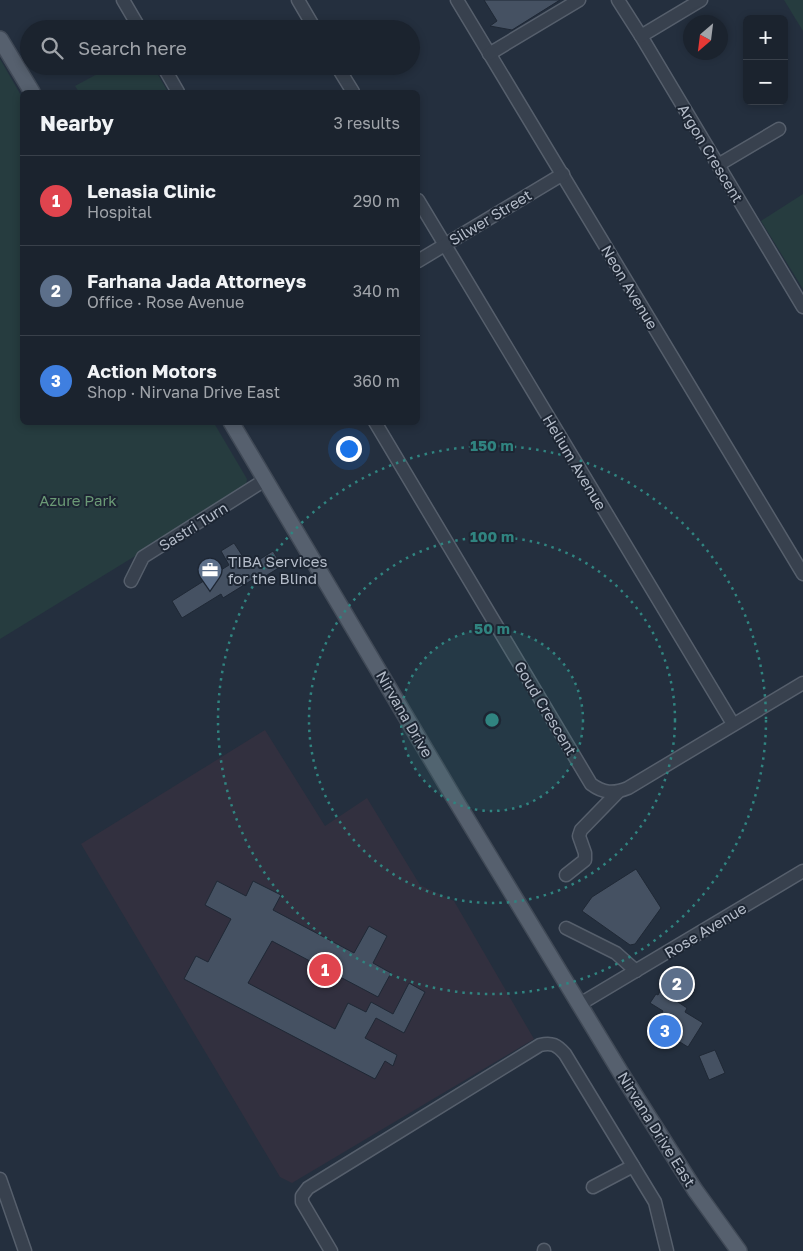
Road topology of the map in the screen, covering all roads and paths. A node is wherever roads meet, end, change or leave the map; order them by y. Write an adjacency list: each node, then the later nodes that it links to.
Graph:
1 (123, 0): 7 (street)
2 (298, 0): 8 (street)
3 (457, 0): 11 (street, Neon Avenue)
4 (580, 0): 11 (street)
5 (618, 0): 9 (street, Argon Crescent)
6 (702, 0): 9 (street)
7 (135, 20)
8 (310, 20)
9 (641, 36): 20 (street, Argon Crescent)
10 (0, 40): 12 (main road)
11 (489, 54): 21 (street, Neon Avenue)
12 (20, 72)
13 (22, 75): 16 (main road)
14 (168, 75): 17 (street)
15 (343, 75): 18 (street)
16 (31, 90)
17 (177, 90)
18 (352, 90)
19 (779, 129): 20 (street)
20 (718, 165): 25 (street, Argon Crescent)
21 (563, 174): 23 (street, Silwer Street); 29 (street, Neon Avenue)
22 (420, 203): 23 (street, Helium Avenue)
23 (445, 244): 24 (street, Silwer Street); 32 (street, Helium Avenue)
24 (420, 260)
25 (803, 307)
26 (233, 425): 28 (main road, Nirvana Drive)
27 (377, 425): 33 (street, Goud Crescent)
28 (265, 480): 30 (street, Sastri Turn); 38 (main road, Nirvana Drive)
29 (803, 574)
30 (131, 581)
31 (803, 682): 32 (street)
32 (733, 724): 33 (street)
33 (618, 792): 35 (street)
34 (801, 874): 37 (street, Rose Avenue)
35 (566, 875)
36 (566, 928): 37 (street)
37 (636, 971): 38 (street, Rose Avenue)
38 (580, 1004): 45 (main road, Nirvana Drive East)
39 (633, 1166): 41 (street); 43 (street); 44 (street)
40 (0, 1179): 42 (street)
41 (593, 1187)
42 (25, 1251)
43 (332, 1251)
44 (667, 1251)
45 (739, 1251)

